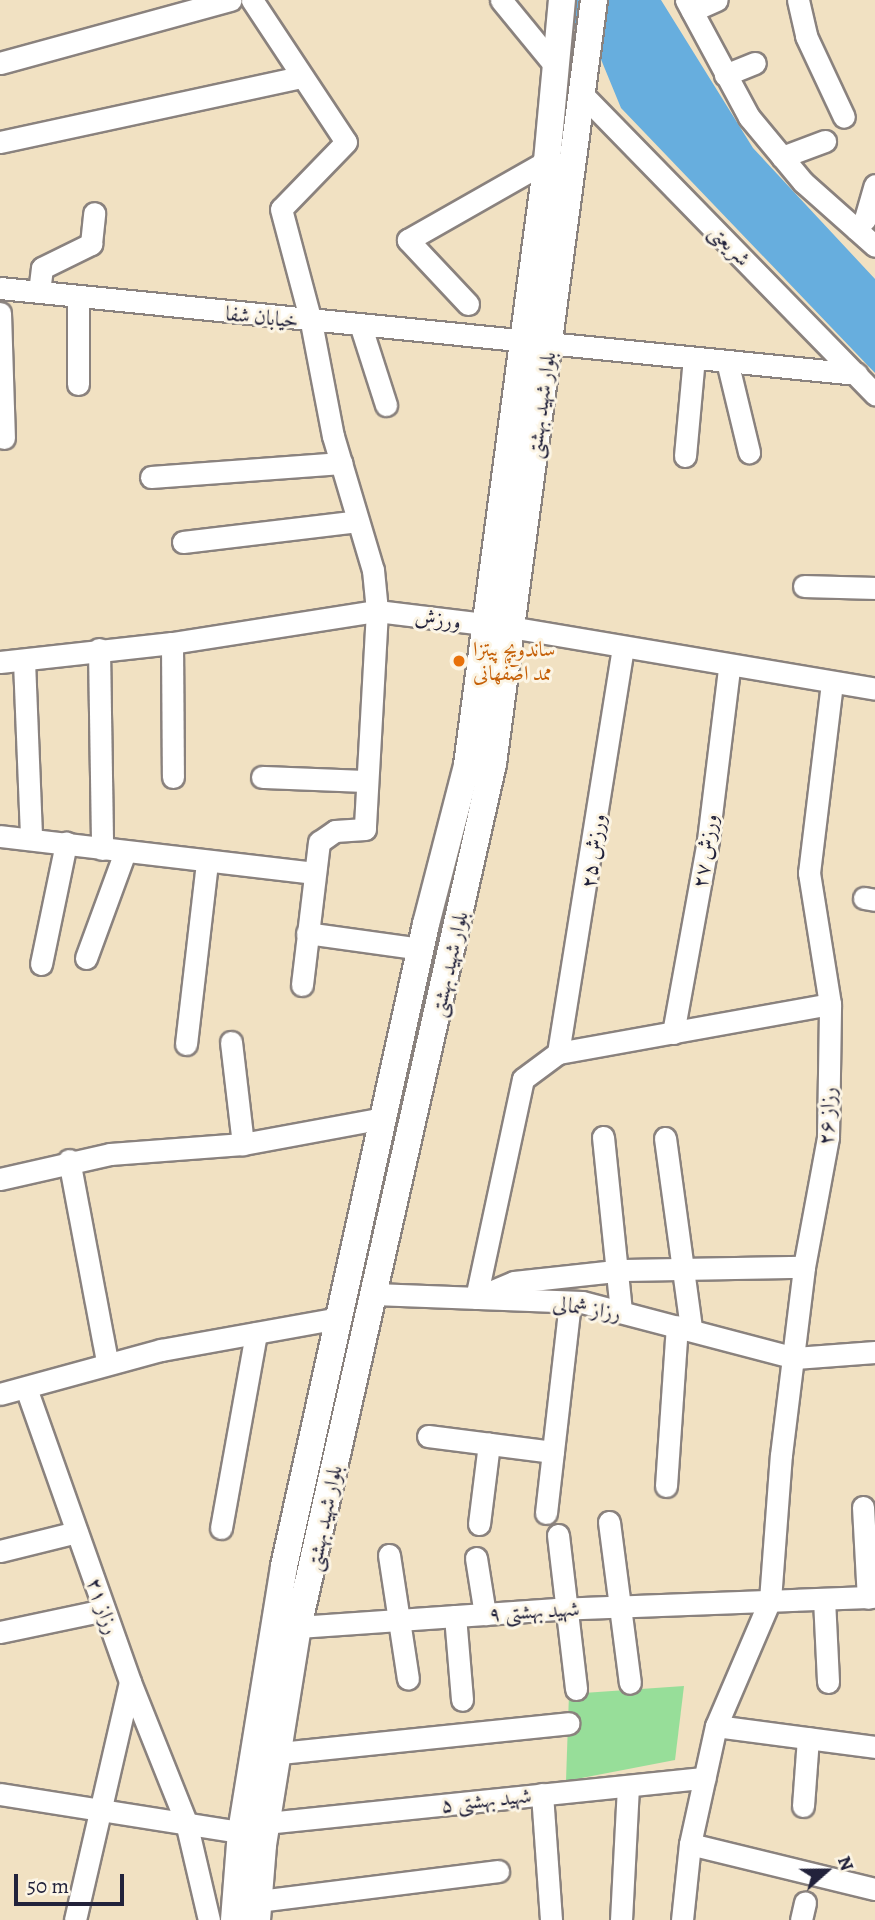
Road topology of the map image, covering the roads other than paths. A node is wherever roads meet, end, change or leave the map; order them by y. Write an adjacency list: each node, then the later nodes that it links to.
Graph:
1 (231, 0): 9 (street)
2 (252, 0): 13 (street)
3 (501, 0): 11 (street)
4 (562, 0): 11 (main road, بلوار شهید بهشتی)
5 (594, 0): 14 (main road, بلوار شهید بهشتی)
6 (717, 0): 8 (street)
7 (798, 0): 15 (street)
8 (689, 6): 12 (street)
9 (0, 63)
10 (755, 63): 12 (street)
11 (556, 67): 19 (main road, بلوار شهید بهشتی)
12 (725, 75): 18 (street)
13 (300, 77): 17 (street); 29 (street)
14 (584, 96): 31 (main road, بلوار شهید بهشتی); 34 (street, شریعتی)
15 (844, 117)
16 (825, 141): 18 (street)
17 (0, 142)
18 (782, 157): 22 (street)
19 (547, 161): 27 (street); 31 (main road, بلوار شهید بهشتی)
20 (874, 185): 22 (street)
21 (94, 213): 25 (street)
22 (856, 229): 23 (street)
23 (875, 246)
24 (0, 288): 25 (street, خیابان شفا)
25 (39, 292): 26 (street, خیابان شفا)
26 (78, 297): 29 (street, خیابان شفا); 35 (street)
27 (468, 304)
28 (0, 313): 38 (street)
29 (311, 322): 30 (street, خیابان شفا); 41 (street)
30 (361, 327): 31 (street, خیابان شفا); 37 (street)
31 (537, 340): 32 (street, خیابان شفا); 48 (main road, بلوار شهید بهشتی)
32 (694, 358): 33 (street, خیابان شفا); 40 (street)
33 (727, 361): 34 (street, خیابان شفا); 39 (street)
34 (857, 374): 36 (street, شریعتی)
35 (78, 384)
36 (875, 394)
37 (386, 405)
38 (4, 438)
39 (749, 452)
40 (685, 456)
41 (341, 463): 42 (street); 43 (street)
42 (151, 477)
43 (358, 522): 44 (street); 47 (street)
44 (183, 542)
45 (804, 586): 46 (street)
46 (875, 588)
47 (377, 611): 48 (street, ورزش); 49 (street, ورزش); 59 (street)
48 (497, 626): 50 (street, ورزش); 68 (main road, بلوار شهید بهشتی); 83 (main road, بلوار شهید بهشتی)
49 (172, 643): 51 (street, ورزش); 57 (street)
50 (623, 648): 54 (street, ورزش); 76 (street, ورزش ۲۵)
51 (99, 649): 52 (street, ورزش); 63 (street)
52 (24, 661): 53 (street, ورزش); 61 (street)
53 (0, 662)
54 (729, 668): 55 (street, ورزش); 73 (street, ورزش ۲۷)
55 (832, 683): 56 (street, ورزش); 72 (street, رزاز ۲۶)
56 (875, 689)
57 (173, 777)
58 (262, 777): 59 (street)
59 (367, 780): 66 (street)
60 (0, 836): 61 (street)
61 (31, 839): 62 (street)
62 (66, 844): 63 (street); 70 (street)
63 (102, 849): 64 (street)
64 (125, 852): 65 (street); 69 (street)
65 (207, 863): 66 (street); 75 (street)
66 (313, 873): 67 (street)
67 (307, 933): 68 (street); 71 (street)
68 (421, 949): 77 (main road, بلوار شهید بهشتی)
69 (86, 958)
70 (41, 964)
71 (302, 985)
72 (830, 1004): 73 (street); 85 (street, رزاز ۲۶)
73 (673, 1033): 76 (street)
74 (231, 1042): 80 (street)
75 (186, 1044)
76 (558, 1053): 89 (street)
77 (383, 1118): 80 (street); 81 (main road, بلوار شهید بهشتی)
78 (603, 1137): 87 (street)
79 (664, 1138): 86 (street)
80 (243, 1144): 82 (street)
81 (373, 1158): 83 (main road); 92 (main road, بلوار شهید بهشتی)
82 (69, 1160): 84 (street); 98 (street)
83 (402, 1165): 88 (main road, بلوار شهید بهشتی)
84 (0, 1179)
85 (804, 1267): 86 (street); 97 (street, رزاز ۲۶)
86 (682, 1269): 87 (street); 93 (street)
87 (616, 1270): 89 (street); 91 (street)
88 (374, 1294): 89 (street, رزاز شمالی); 124 (main road, بلوار شهید بهشتی)
89 (476, 1298): 90 (street, رزاز شمالی)
90 (570, 1302): 91 (street, رزاز شمالی); 103 (street)
91 (621, 1312): 93 (street, رزاز شمالی)
92 (338, 1318): 94 (street); 145 (main road, بلوار شهید بهشتی)
93 (684, 1327): 97 (street, رزاز شمالی); 104 (street)
94 (256, 1333): 98 (street); 109 (street)
95 (875, 1338): 96 (street)
96 (875, 1352): 97 (street, رزاز شمالی)
97 (795, 1357): 117 (street, رزاز ۲۶)
98 (107, 1362): 99 (street)
99 (26, 1388): 100 (street); 110 (street, رزاز ۲۱)
100 (0, 1394)
101 (428, 1436): 102 (street)
102 (489, 1444): 103 (street); 108 (street)
103 (553, 1452): 106 (street)
104 (666, 1486)
105 (863, 1507): 115 (street)
106 (546, 1513)
107 (609, 1522): 118 (street)
108 (479, 1524)
109 (220, 1528)
110 (77, 1532): 112 (street); 120 (street, رزاز ۲۱)
111 (558, 1535): 119 (street)
112 (0, 1551)
113 (389, 1555): 123 (street)
114 (476, 1558): 121 (street)
115 (871, 1597): 116 (street, شهید بهشتی ۹)
116 (824, 1599): 117 (street, شهید بهشتی ۹); 128 (street)
117 (769, 1600): 118 (street, شهید بهشتی ۹); 133 (street, رزاز ۲۶)
118 (620, 1606): 119 (street, شهید بهشتی ۹); 129 (street)
119 (567, 1609): 121 (street, شهید بهشتی ۹); 130 (street)
120 (104, 1610): 125 (street); 127 (street, رزاز ۲۱)
121 (485, 1614): 122 (street, شهید بهشتی ۹)
122 (454, 1616): 123 (street, شهید بهشتی ۹); 131 (street)
123 (398, 1620): 124 (street, شهید بهشتی ۹); 126 (street)
124 (298, 1627): 136 (main road, بلوار شهید بهشتی)
125 (0, 1632)
126 (408, 1679)
127 (130, 1682): 142 (street); 143 (street, رزاز ۲۱)
128 (828, 1682)
129 (630, 1683)
130 (576, 1689)
131 (462, 1700)
132 (568, 1723): 136 (street)
133 (716, 1726): 134 (street); 137 (street, رزاز ۲۶)
134 (808, 1738): 135 (street); 141 (street)
135 (875, 1747)
136 (280, 1753): 144 (main road, بلوار شهید بهشتی)
137 (705, 1778): 138 (street, شهید بهشتی ۵); 146 (street, رزاز ۲۶)
138 (628, 1786): 140 (street, شهید بهشتی ۵); 154 (street)
139 (0, 1794): 142 (street)
140 (542, 1794): 144 (street, شهید بهشتی ۵); 153 (street)
141 (803, 1806)
142 (100, 1812): 143 (street); 150 (street)
143 (186, 1822): 145 (street); 151 (street, رزاز ۲۱)
144 (267, 1823): 149 (main road, بلوار شهید بهشتی)
145 (241, 1832): 152 (main road, بلوار شهید بهشتی)
146 (690, 1844): 148 (street); 155 (street, رزاز ۲۶)
147 (498, 1871): 149 (street)
148 (875, 1889)
149 (258, 1910)
150 (75, 1920)
151 (209, 1920)
152 (234, 1920)
153 (551, 1920)
154 (621, 1920)
155 (682, 1920)

